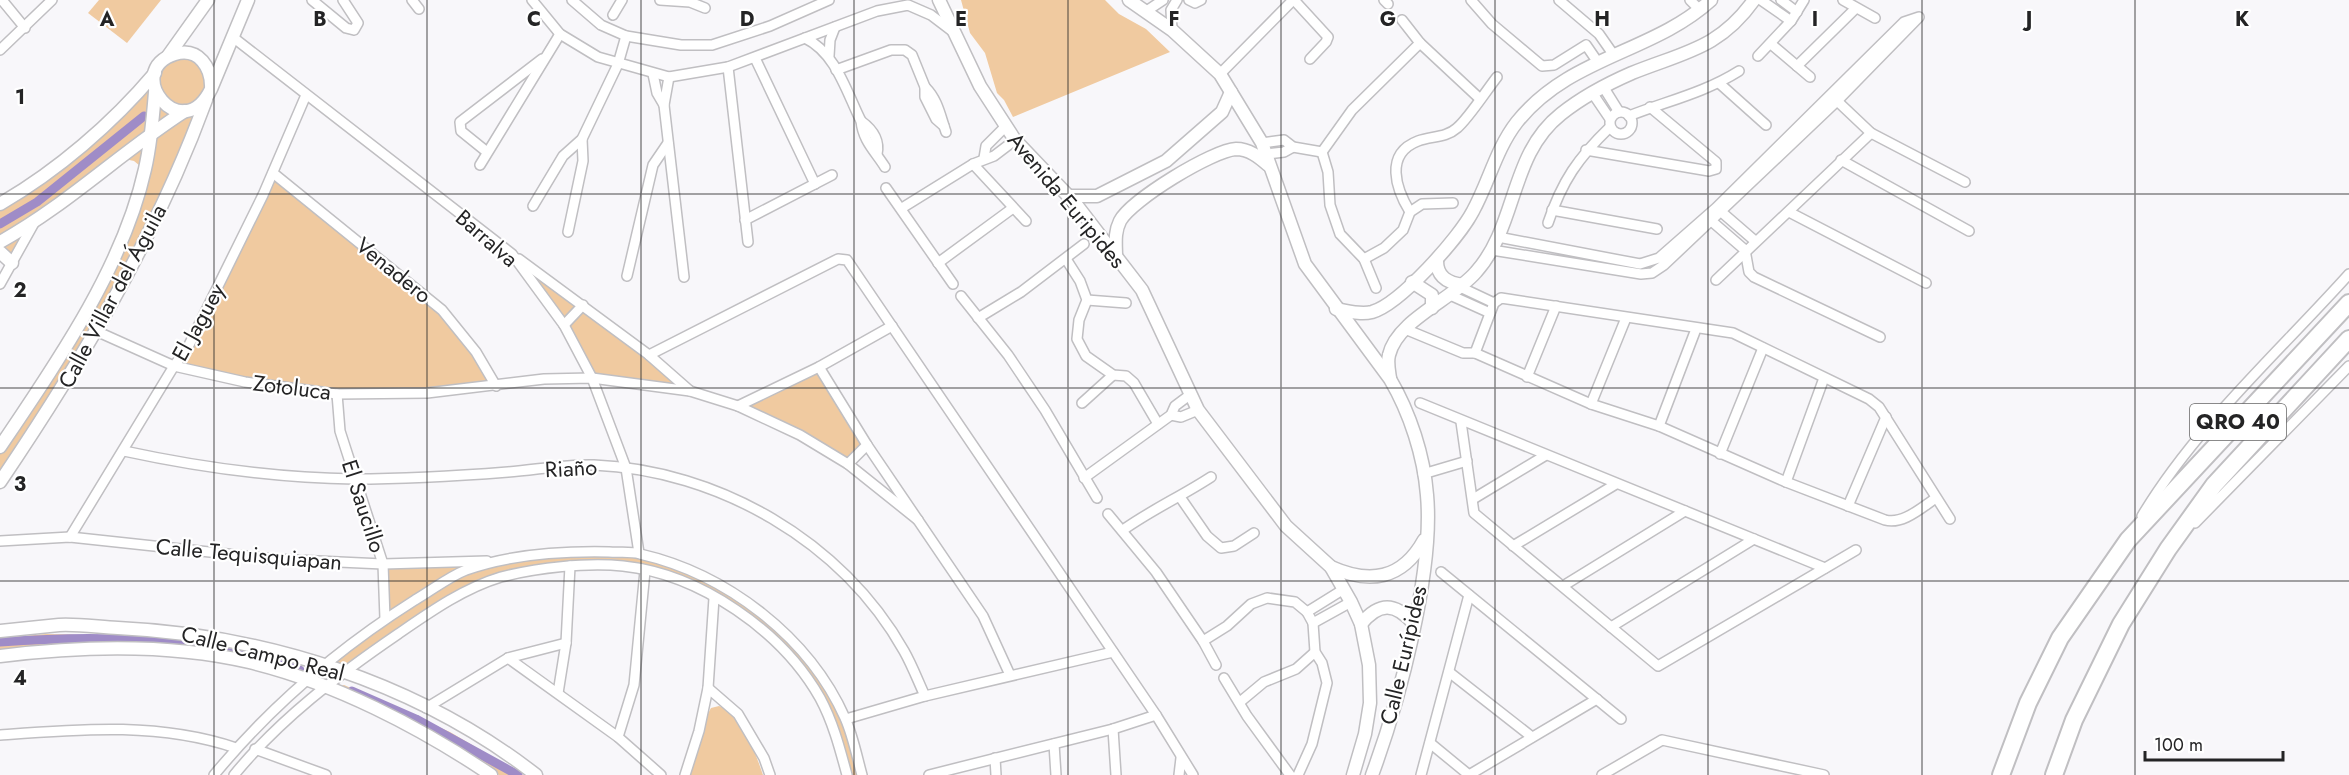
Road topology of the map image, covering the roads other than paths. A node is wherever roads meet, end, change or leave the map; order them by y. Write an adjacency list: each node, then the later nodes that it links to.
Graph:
1 (2, 0): 41 (street)
2 (52, 0): 41 (street)
3 (208, 0): 54 (street)
4 (248, 0): 47 (street, Calle Villar del Águila)
5 (312, 0): 6 (street)
6 (344, 0)
7 (532, 0): 44 (street)
8 (572, 0): 46 (street)
9 (622, 0): 35 (street)
10 (660, 0): 28 (street)
11 (829, 0): 46 (street)
12 (939, 0): 43 (street, Avenida Euripides)
13 (1129, 0): 33 (street, Calle Eurípides)
14 (1163, 0): 33 (street)
15 (1177, 0): 42 (street)
16 (1189, 0): 17 (street)
17 (1201, 0)
18 (1293, 0): 59 (street); 68 (street)
19 (1471, 0): 51 (street)
20 (1559, 0): 45 (street)
21 (1690, 0): 32 (street)
22 (1711, 0): 32 (street)
23 (1754, 0): 73 (street)
24 (1761, 0): 38 (street)
25 (1781, 0): 34 (street)
26 (1804, 0): 34 (street)
27 (1843, 0): 31 (street)
28 (690, 1): 30 (street)
29 (890, 4): 40 (street); 43 (street)
30 (705, 8)
31 (1856, 8): 36 (street); 62 (street)
32 (1700, 10): 53 (street)
33 (1145, 12): 42 (street, Calle Eurípides)
34 (1797, 12): 38 (street)
35 (613, 15)
36 (1875, 18)
37 (1402, 20): 49 (street)
38 (1791, 21): 50 (street)
39 (1907, 26): 79 (street)
40 (835, 27): 48 (street); 56 (street)
41 (25, 28): 52 (street)
42 (1172, 30): 68 (street, Calle Eurípides)
43 (952, 31): 87 (street, Avenida Euripides)
44 (560, 34): 55 (street); 61 (street)
45 (1599, 34): 51 (street); 53 (street)
46 (626, 36): 61 (street)
47 (234, 38): 76 (street, Calle Villar del Águila); 77 (street, Barralva)
48 (805, 38): 56 (street); 58 (street)
49 (1420, 43): 78 (street); 96 (street)
50 (1771, 44): 57 (street); 62 (street)
51 (1586, 45): 60 (street)
52 (0, 50)
53 (1613, 54): 60 (street)
54 (168, 56): 66 (street); 76 (street)
55 (547, 56): 95 (street); 95 (street)
56 (829, 56): 64 (street)
57 (1758, 56)
58 (755, 58): 63 (street); 108 (street)
59 (1310, 58)
60 (1597, 61): 140 (street)
61 (618, 64): 67 (street); 91 (street)
62 (1797, 66): 71 (street)
63 (728, 67): 69 (street); 121 (street)
64 (836, 70): 88 (street); 103 (street)
65 (1739, 71): 72 (street)
66 (155, 73): 74 (street); 111 (street)
67 (653, 74): 69 (street); 80 (street)
68 (1220, 74): 75 (street, Calle Eurípides)
69 (669, 77): 80 (street)
70 (1497, 77): 78 (street)
71 (1810, 77)
72 (1719, 84): 81 (street); 86 (street)
73 (1598, 91): 83 (street); 85 (street); 128 (street)
74 (155, 92): 82 (street); 89 (street, Calle Villar del Águila)
75 (1231, 92): 97 (street, Calle Eurípides); 110 (street)
76 (209, 94): 82 (street); 170 (street, Calle Villar del Águila)
77 (306, 95): 105 (street, El Jaguey); 136 (street, Barralva)
78 (1479, 98): 118 (street)
79 (1834, 98): 90 (street); 117 (street)
80 (664, 105): 93 (street)
81 (1650, 107): 84 (street); 94 (street)
82 (185, 111): 89 (street)
83 (1619, 112): 84 (street); 85 (street)
84 (1629, 116): 85 (street)
85 (1610, 123): 94 (street)
86 (1766, 125)
87 (1005, 127): 92 (street, Avenida Euripides); 99 (street)
88 (945, 129)
89 (152, 133): 98 (street); 104 (street, Calle Villar del Águila)
90 (1871, 133): 100 (street); 107 (street)
91 (582, 139): 113 (street); 127 (street)
92 (1015, 140): 99 (street); 110 (street, Avenida Euripides)
93 (668, 143): 144 (street); 145 (street)
94 (1586, 150): 116 (street)
95 (487, 152): 102 (street)
96 (1322, 152): 97 (street); 139 (street)
97 (1266, 154): 137 (street); 162 (street, Calle Eurípides)
98 (120, 158): 104 (street); 123 (street)
99 (984, 158): 101 (street)
100 (1841, 160): 119 (street); 126 (street)
101 (973, 164): 114 (street); 115 (street)
102 (480, 165)
103 (885, 167)
104 (145, 170): 199 (street, Calle Villar del Águila)
105 (273, 173): 176 (street, El Jaguey); 184 (street, Venadero)
106 (832, 175): 108 (street)
107 (1965, 182)
108 (815, 184): 121 (street)
109 (886, 188): 114 (street)
110 (1068, 195): 137 (street, Avenida Euripides)
111 (3, 200)
112 (1453, 203): 118 (street)
113 (533, 206)
114 (902, 208): 142 (street)
115 (1013, 208): 122 (street); 142 (street)
116 (1552, 210): 124 (street); 125 (street)
117 (1719, 210): 120 (street); 129 (street)
118 (1410, 212): 139 (street)
119 (1789, 212): 129 (street); 148 (street)
120 (1709, 218): 128 (street); 133 (street); 134 (street)
121 (745, 220): 131 (street)
122 (1026, 221)
123 (34, 223): 130 (street); 141 (street)
124 (1548, 223)
125 (1657, 229)
126 (1969, 231)
127 (568, 232)
128 (1498, 237): 133 (street)
129 (1755, 241): 134 (street)
130 (0, 242)
131 (748, 242)
132 (1084, 244): 138 (street)
133 (1492, 250): 151 (street)
134 (1745, 250): 146 (street); 171 (street)
135 (0, 252): 141 (street)
136 (512, 254): 159 (street); 166 (street, Barralva)
137 (1116, 257): 187 (street, Avenida Euripides)
138 (1066, 259): 155 (street); 164 (street)
139 (1364, 259): 152 (street)
140 (1437, 261): 147 (street); 151 (street)
141 (12, 263): 149 (street)
142 (938, 263): 150 (street)
143 (2349, 274): 227 (street)
144 (627, 276)
145 (684, 277)
146 (1716, 280)
147 (1412, 282): 161 (street); 162 (street)
148 (1926, 283)
149 (0, 284)
150 (953, 284)
151 (1462, 286): 153 (street); 157 (street)
152 (1376, 288)
153 (1450, 295): 161 (street); 163 (street)
154 (961, 296): 164 (street)
155 (1087, 300): 156 (street); 179 (street)
156 (1126, 303)
157 (1494, 303): 160 (street); 163 (street)
158 (2349, 303): 227 (highway, QRO 40)
159 (583, 305): 166 (street); 175 (street)
160 (1556, 306): 165 (street); 180 (street)
161 (1432, 308): 168 (street)
162 (1336, 309): 183 (street, Calle Eurípides)
163 (1490, 313): 174 (street)
164 (978, 318): 208 (street)
165 (1626, 318): 169 (street); 190 (street)
166 (564, 325): 181 (street, Barralva)
167 (892, 326): 175 (street); 178 (street); 255 (street)
168 (1405, 329): 174 (street); 183 (street)
169 (1696, 329): 173 (street); 197 (street)
170 (96, 331): 176 (street, Zotoluca); 210 (street, Calle Villar del Águila)
171 (1880, 337)
172 (2349, 339): 230 (highway, QRO 40)
173 (1763, 348): 182 (street); 201 (street)
174 (1475, 353): 180 (street)
175 (649, 355): 185 (street)
176 (174, 366): 186 (street, Zotoluca); 200 (street, El Jaguey)
177 (2349, 366): 230 (street)
178 (819, 367): 191 (street); 198 (street)
179 (1113, 375): 188 (street); 196 (street)
180 (1527, 377): 190 (street)
181 (592, 378): 184 (street, Zotoluca); 185 (street, Zotoluca); 205 (street, Barralva)
182 (1824, 378): 194 (street); 211 (street)
183 (1390, 379): 206 (street, Calle Eurípides)
184 (496, 386): 186 (street, Zotoluca)
185 (690, 391): 191 (street)
186 (337, 394): 209 (street, El Saucillo)
187 (1191, 394): 192 (street, Avenida Euripides); 193 (street)
188 (1082, 403)
189 (1420, 404): 195 (street)
190 (1591, 404): 197 (street)
191 (738, 406): 204 (street)
192 (1198, 410): 193 (street); 236 (street, Avenida Euripides)
193 (1171, 415): 196 (street)
194 (1886, 417): 215 (street); 217 (street)
195 (1461, 422): 202 (street); 203 (street)
196 (1158, 424): 208 (street)
197 (1659, 426): 201 (street)
198 (867, 445): 204 (street); 221 (street)
199 (0, 447)
200 (124, 451): 209 (street, Riaño); 225 (street, El Jaguey)
201 (1720, 454): 211 (street)
202 (1546, 455): 212 (street); 216 (street)
203 (1467, 461): 206 (street); 216 (street)
204 (848, 464): 221 (street)
205 (626, 468): 209 (street, Riaño); 232 (street, Barralva); 269 (street, Riaño)
206 (1423, 474): 224 (street, Calle Eurípides)
207 (1211, 477): 213 (street)
208 (1084, 478): 214 (street)
209 (355, 479): 234 (street, El Saucillo)
210 (0, 482)
211 (1786, 482): 217 (street)
212 (1616, 484): 218 (street); 229 (street)
213 (1180, 497): 222 (street); 223 (street)
214 (1097, 498)
215 (1936, 498): 217 (street); 220 (street)
216 (1473, 499): 229 (street)
217 (1848, 506)
218 (1685, 511): 226 (street); 241 (street)
219 (1108, 514): 222 (street)
220 (1950, 519)
221 (918, 520): 263 (street)
222 (1123, 531): 253 (street)
223 (1254, 534)
224 (1427, 534): 236 (street); 250 (street, Calle Eurípides)
225 (70, 537): 228 (street, Calle Tequisquiapan); 234 (street, Calle Tequisquiapan)
226 (1754, 539): 237 (street); 251 (street)
227 (2128, 540): 311 (highway, QRO 40)
228 (0, 541)
229 (1513, 546): 241 (street)
230 (2168, 549): 312 (highway, QRO 40)
231 (1856, 550): 237 (street)
232 (639, 553): 233 (street); 274 (street)
233 (498, 561): 234 (street, Calle Tequisquiapan); 240 (street); 247 (street)
234 (383, 564): 247 (street, El Saucillo)
235 (570, 566): 238 (street); 240 (street); 254 (street)
236 (1330, 567): 242 (street, Calle Eurípides)
237 (1825, 568): 251 (street)
238 (645, 571): 244 (street); 278 (street)
239 (1442, 572): 243 (street)
240 (502, 577): 261 (street)
241 (1563, 586): 251 (street)
242 (1344, 590): 245 (street, Calle Eurípides); 246 (street)
243 (1469, 595): 262 (street); 270 (street)
244 (714, 598): 267 (street); 295 (street)
245 (1352, 602): 248 (street); 249 (street, Calle Eurípides)
246 (1306, 612): 248 (street); 253 (street)
247 (385, 619): 259 (street)
248 (1313, 623): 256 (street)
249 (1361, 624): 250 (street); 305 (street, Calle Eurípides)
250 (1414, 624): 306 (street, Calle Eurípides)
251 (1611, 627)
252 (0, 631): 259 (street, Calle Campo Real)
253 (1203, 641): 260 (street)
254 (566, 643): 258 (street); 268 (street)
255 (1113, 652): 263 (street); 273 (street)
256 (1315, 652): 271 (street); 304 (street)
257 (0, 657): 265 (street, Calle Campo Real)
258 (508, 658): 268 (street); 272 (street)
259 (324, 664): 261 (street, Calle Campo Real); 265 (street)
260 (1216, 665)
261 (345, 671): 266 (street); 272 (street, Calle Campo Real)
262 (1449, 672): 279 (street); 280 (street)
263 (1010, 675): 269 (street)
264 (1224, 678): 271 (street)
265 (305, 680): 266 (street, Calle Campo Real); 282 (street)
266 (323, 687): 283 (street); 290 (street, Calle Campo Real)
267 (708, 688): 293 (street); 294 (street)
268 (558, 693): 278 (street)
269 (925, 696): 274 (street)
270 (1597, 699): 275 (street); 279 (street)
271 (1240, 702): 303 (street)
272 (426, 708): 291 (street, Calle Campo Real)
273 (1156, 715): 276 (street); 285 (street)
274 (846, 719): 296 (street)
275 (1621, 719)
276 (1113, 729): 281 (street); 300 (street)
277 (0, 735): 282 (street)
278 (618, 737): 292 (street)
279 (1532, 737): 308 (street)
280 (1430, 743): 307 (street); 308 (street)
281 (1054, 744): 284 (street); 299 (street)
282 (236, 748): 287 (street)
283 (255, 749): 288 (street); 289 (street)
284 (995, 758): 297 (street); 298 (street)
285 (1181, 758): 301 (street); 302 (street)
286 (1617, 771): 309 (street); 310 (street)
287 (214, 775)
288 (234, 775)
289 (326, 775)
290 (491, 775)
291 (536, 775)
292 (661, 775)
293 (685, 775)
294 (770, 775)
295 (847, 775)
296 (862, 775)
297 (933, 775)
298 (996, 775)
299 (1056, 775)
300 (1116, 775)
301 (1179, 775)
302 (1193, 775)
303 (1290, 775)
304 (1298, 775)
305 (1353, 775)
306 (1372, 775)
307 (1421, 775)
308 (1469, 775)
309 (1602, 775)
310 (1824, 775)
311 (2001, 775)
312 (2054, 775)

